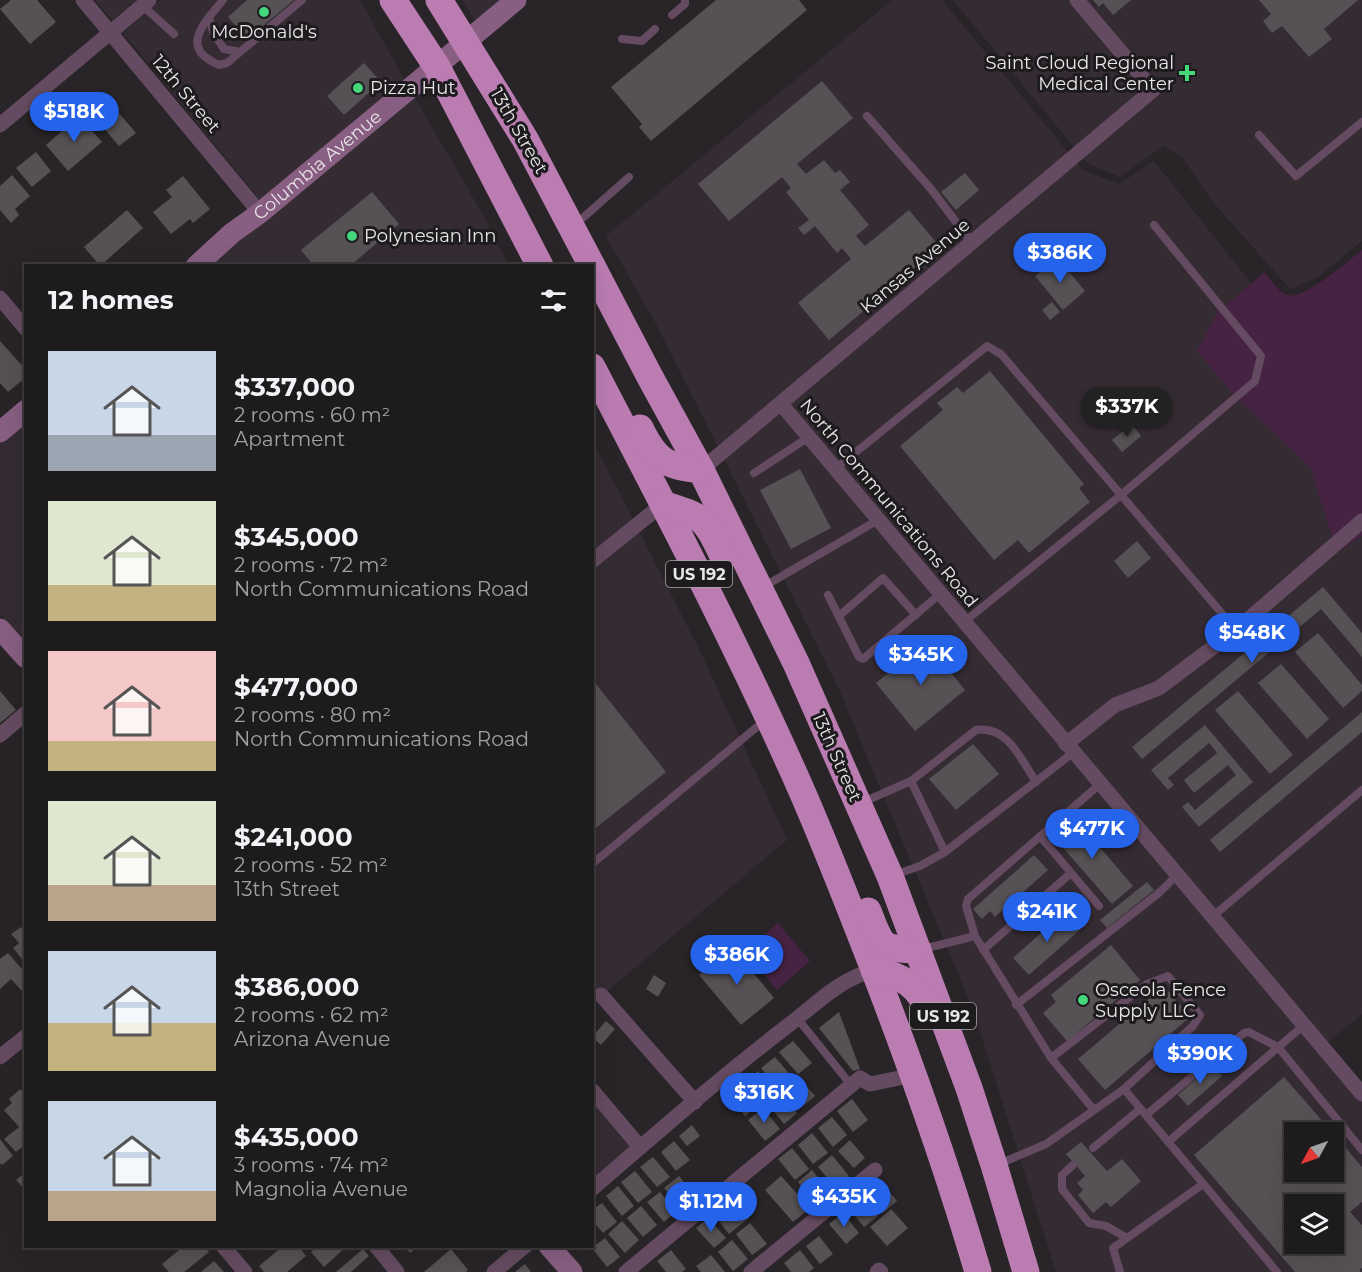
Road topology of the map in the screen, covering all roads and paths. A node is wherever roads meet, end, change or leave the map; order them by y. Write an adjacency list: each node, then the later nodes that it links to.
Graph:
1 (83, 0): 13 (street, 12th Street)
2 (223, 0): 11 (lane)
3 (303, 0): 17 (lane)
4 (393, 0): 18 (highway)
5 (439, 0): 16 (highway, 13th Street / US 192)
6 (516, 0): 16 (street, Columbia Avenue)
7 (685, 0): 10 (lane)
8 (1077, 0): 27 (street, Kansas Avenue)
9 (145, 3): 13 (street); 14 (lane)
10 (672, 15)
11 (209, 17): 17 (lane); 17 (lane)
12 (655, 29): 15 (lane)
13 (110, 33): 21 (street); 24 (street, 12th Street)
14 (174, 34)
15 (622, 39)
16 (466, 42): 18 (street, Columbia Avenue); 26 (highway, 13th Street / US 192)
17 (240, 52)
18 (437, 67): 24 (street, Columbia Avenue); 29 (highway)
19 (867, 116): 27 (lane)
20 (1362, 122): 22 (lane)
21 (0, 125)
22 (1259, 135)
23 (629, 177): 26 (lane)
24 (260, 213): 28 (street, Columbia Avenue)
25 (1154, 225): 43 (lane)
26 (572, 227): 30 (highway, 13th Street / US 192)
27 (972, 243): 36 (street, Kansas Avenue)
28 (198, 264)
29 (539, 264)
30 (591, 264)
31 (594, 270): 41 (highway, 13th Street / US 192)
32 (0, 298): 33 (street)
33 (24, 327)
34 (594, 348): 41 (highway)
35 (594, 371): 44 (highway, US 192)
36 (781, 404): 39 (street, North Communications Road); 41 (street, Kansas Avenue)
37 (24, 412): 38 (street)
38 (0, 432)
39 (808, 437): 40 (street, North Communications Road); 42 (lane)
40 (835, 469): 43 (lane); 45 (street, North Communications Road)
41 (701, 470): 48 (highway, 13th Street / US 192)
42 (754, 473)
43 (1121, 495): 53 (lane); 55 (lane)
44 (663, 504): 47 (street); 58 (highway, US 192); 61 (highway)
45 (878, 520): 48 (lane); 49 (street, North Communications Road)
46 (1362, 522): 55 (street)
47 (594, 559)
48 (759, 589): 61 (highway, 13th Street / US 192)
49 (940, 594): 51 (lane); 53 (street, North Communications Road)
50 (828, 595): 52 (lane)
51 (916, 615): 52 (lane); 52 (lane)
52 (839, 616)
53 (964, 622): 60 (street, North Communications Road)
54 (0, 629): 56 (street)
55 (1236, 630): 60 (street)
56 (24, 656)
57 (24, 715): 59 (street)
58 (768, 717): 65 (highway, US 192); 70 (lane)
59 (0, 735)
60 (1070, 748): 63 (lane); 64 (street, North Communications Road)
61 (843, 767): 67 (highway, 13th Street / US 192)
62 (911, 781): 63 (lane); 67 (lane); 69 (lane)
63 (1036, 782): 69 (lane)
64 (1100, 784): 68 (lane); 72 (street, North Communications Road)
65 (799, 785): 77 (highway); 79 (highway, US 192)
66 (1362, 790): 75 (lane)
67 (858, 804): 73 (highway, 13th Street / US 192)
68 (1040, 836): 71 (lane); 76 (lane)
69 (945, 852): 73 (lane)
70 (594, 862)
71 (1071, 873): 74 (lane); 78 (lane)
72 (1177, 875): 75 (street, North Communications Road); 81 (lane)
73 (890, 876): 77 (highway, 13th Street / US 192)
74 (1100, 906)
75 (1212, 917): 83 (street, North Communications Road)
76 (975, 936): 77 (lane); 78 (lane)
77 (918, 950): 88 (highway, 13th Street / US 192)
78 (983, 950): 81 (lane)
79 (874, 970): 82 (street); 88 (highway); 89 (highway, US 192)
80 (601, 995): 94 (street)
81 (1017, 1005): 87 (lane)
82 (797, 1018): 90 (lane); 94 (street)
83 (1304, 1025): 85 (lane); 93 (street, North Communications Road)
84 (24, 1038): 86 (street)
85 (1278, 1047): 96 (lane); 97 (lane); 100 (lane)
86 (0, 1057)
87 (1051, 1058): 91 (lane); 95 (lane)
88 (959, 1060): 102 (highway, 13th Street / US 192)
89 (914, 1075): 90 (street); 117 (highway, US 192)
90 (851, 1085): 115 (street)
91 (1124, 1089): 95 (lane); 96 (lane)
92 (594, 1092): 98 (street)
93 (1362, 1094)
94 (695, 1102): 98 (street)
95 (1095, 1110): 102 (lane)
96 (1143, 1112): 97 (lane); 99 (lane)
97 (1168, 1142): 104 (lane)
98 (640, 1148): 105 (street)
99 (1093, 1148)
100 (1362, 1150)
101 (1073, 1165): 106 (lane)
102 (994, 1166): 118 (highway, 13th Street / US 192)
103 (875, 1170): 116 (street)
104 (1203, 1184): 106 (lane); 120 (lane)
105 (594, 1187)
106 (1127, 1238): 119 (lane)
107 (225, 1248): 111 (street)
108 (378, 1248): 112 (street)
109 (523, 1248): 113 (street)
110 (551, 1248): 114 (street)
111 (245, 1272)
112 (397, 1272)
113 (494, 1272)
114 (572, 1272)
115 (626, 1272)
116 (751, 1272)
117 (978, 1272)
118 (1026, 1272)
119 (1120, 1272)
120 (1277, 1272)

